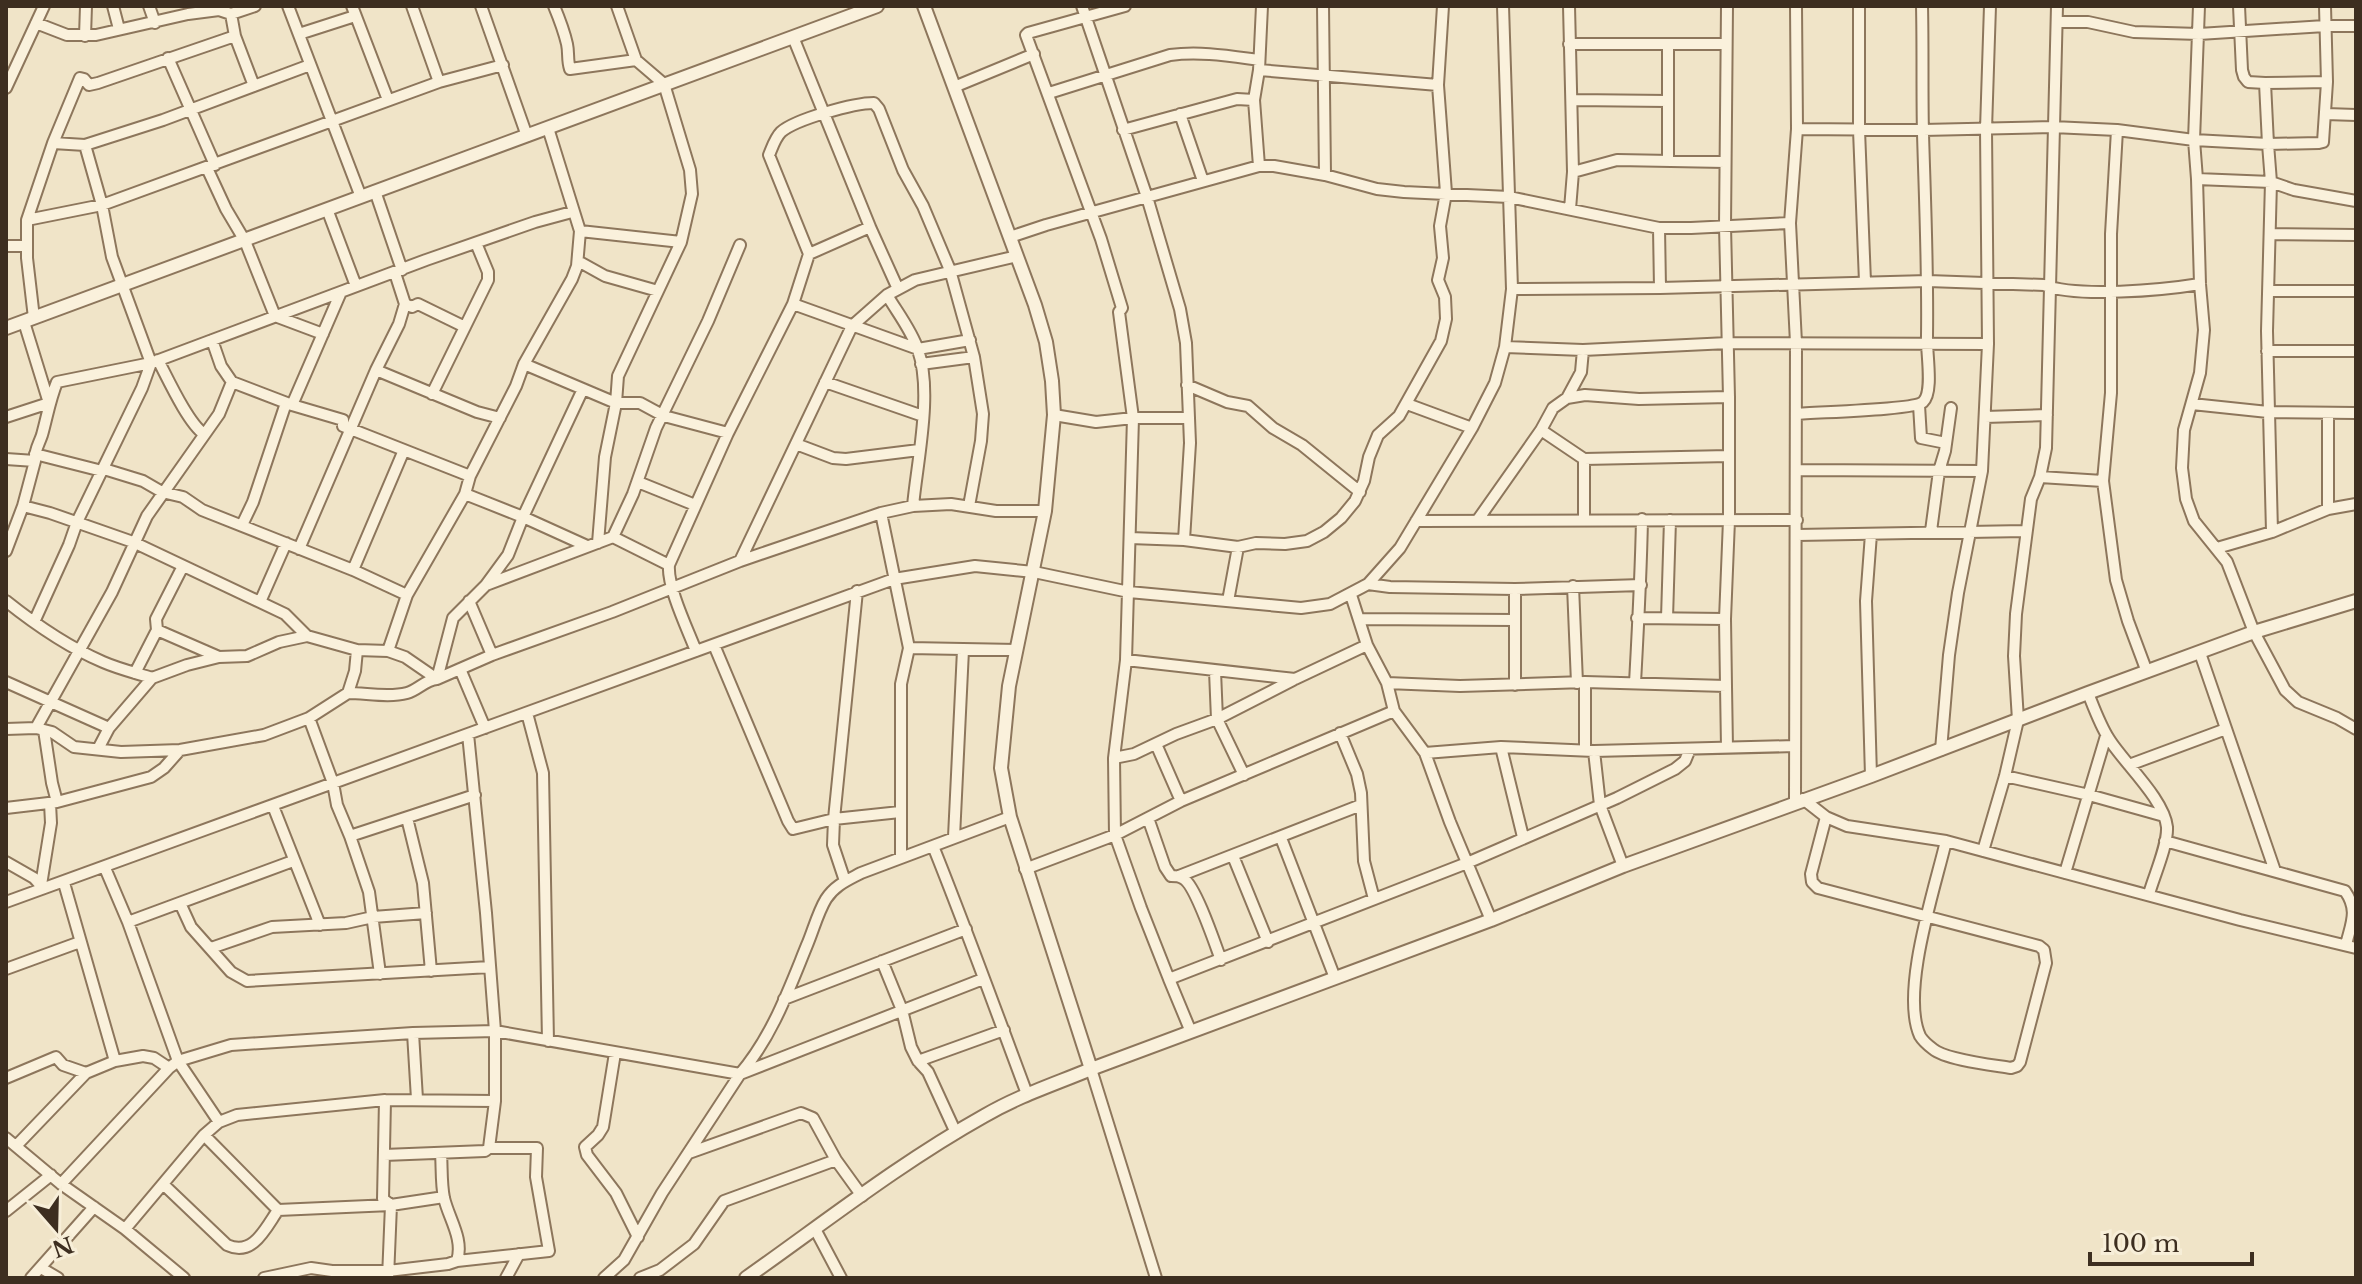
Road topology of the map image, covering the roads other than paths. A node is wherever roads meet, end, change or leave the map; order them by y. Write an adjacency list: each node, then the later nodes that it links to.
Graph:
1 (44, 6): 34 (street)
2 (86, 6): 42 (street)
3 (113, 6): 38 (street)
4 (149, 6): 35 (street)
5 (255, 6): 32 (street)
6 (288, 6): 40 (street)
7 (412, 6): 57 (street)
8 (481, 6): 52 (street)
9 (554, 6): 50 (street)
10 (617, 6): 50 (street)
11 (877, 6): 44 (street)
12 (924, 6): 63 (street)
13 (1125, 6): 31 (street)
14 (1262, 6): 53 (street)
15 (1323, 6): 56 (street)
16 (1443, 6): 61 (street)
17 (1503, 6): 102 (street)
18 (1569, 6): 45 (street)
19 (1727, 6): 47 (street)
20 (1796, 6): 78 (street)
21 (1859, 6): 81 (street)
22 (1922, 6): 82 (street)
23 (1990, 6): 79 (street)
24 (2057, 6): 33 (street)
25 (2199, 6): 41 (street)
26 (2239, 6): 39 (street)
27 (2325, 6): 36 (street)
28 (218, 8): 29 (street); 32 (street)
29 (186, 10): 35 (street)
30 (354, 11): 40 (street); 66 (street)
31 (1083, 11): 48 (street); 55 (street)
32 (231, 14): 43 (street)
33 (2057, 22): 41 (street); 76 (street)
34 (36, 23): 42 (street); 54 (street)
35 (155, 23): 38 (street)
36 (2325, 26): 37 (street); 39 (street); 58 (street)
37 (2356, 26)
38 (119, 29): 42 (street)
39 (2240, 31): 41 (street); 59 (street)
40 (299, 34): 51 (street)
41 (2199, 34): 85 (street)
42 (85, 36)
43 (235, 36): 49 (street); 62 (street)
44 (793, 37): 60 (street); 71 (street)
45 (1569, 44): 46 (street); 68 (street)
46 (1668, 44): 47 (street); 69 (street)
47 (1726, 44): 90 (street)
48 (1034, 54): 63 (street); 65 (street)
49 (168, 58): 70 (street); 86 (street)
50 (636, 60): 60 (street)
51 (310, 65): 62 (street); 75 (street)
52 (503, 65): 57 (street); 84 (street)
53 (1259, 65): 55 (street); 56 (street); 67 (street)
54 (10, 68): 64 (street)
55 (1104, 75): 65 (street); 80 (street)
56 (1325, 76): 61 (street); 94 (street)
57 (439, 82): 66 (street)
58 (2327, 82): 59 (street); 73 (street)
59 (2265, 83): 87 (street)
60 (664, 84): 77 (street); 119 (street)
61 (1438, 85): 99 (street)
62 (254, 86): 70 (street)
63 (954, 87): 117 (street)
64 (6, 88)
65 (1049, 93): 108 (street)
66 (388, 100): 75 (street)
67 (1254, 100): 72 (street); 91 (street)
68 (1573, 100): 69 (street); 93 (street)
69 (1668, 101): 89 (street)
70 (189, 110): 88 (street); 92 (street)
71 (824, 113): 112 (street); 124 (street); 127 (street)
72 (1180, 114): 80 (street); 96 (street)
73 (2326, 114): 74 (street); 87 (street)
74 (2356, 115)
75 (332, 121): 92 (street); 100 (street)
76 (2053, 127): 79 (street); 83 (street); 137 (street)
77 (548, 128): 84 (street); 107 (street)
78 (1797, 129): 81 (street); 110 (street)
79 (1986, 129): 82 (street); 131 (street)
80 (1123, 130): 101 (street)
81 (1859, 130): 82 (street); 130 (street)
82 (1923, 130): 129 (street)
83 (2117, 130): 85 (street); 140 (street)
84 (527, 136): 98 (street)
85 (2194, 140): 87 (street); 95 (street)
86 (53, 143): 88 (street); 109 (street)
87 (2268, 144): 97 (street)
88 (85, 145): 104 (street)
89 (1668, 161): 90 (street); 93 (street)
90 (1725, 162): 111 (street)
91 (1259, 166): 94 (street); 96 (street)
92 (211, 167): 104 (street); 118 (street)
93 (1573, 172): 106 (street)
94 (1325, 175): 99 (street)
95 (2197, 179): 97 (street); 133 (street)
96 (1203, 181): 101 (street)
97 (2271, 182): 103 (street); 115 (street)
98 (375, 191): 100 (street); 128 (street)
99 (1446, 193): 102 (street); 180 (street)
100 (361, 197): 105 (street)
101 (1147, 197): 108 (street); 172 (street)
102 (1509, 197): 106 (street); 139 (street)
103 (2356, 201)
104 (102, 205): 109 (street); 135 (street)
105 (327, 209): 118 (street); 136 (street)
106 (1570, 209): 113 (street)
107 (572, 212): 114 (street); 120 (street)
108 (1090, 212): 117 (street); 195 (street)
109 (27, 220): 123 (street)
110 (1790, 223): 111 (street); 132 (street)
111 (1725, 226): 113 (street); 134 (street)
112 (870, 227): 124 (street); 145 (street)
113 (1659, 228): 138 (street)
114 (580, 231): 119 (street); 126 (street)
115 (2271, 234): 116 (street); 142 (street)
116 (2356, 235)
117 (1010, 237): 125 (street)
118 (245, 241): 135 (street); 148 (street)
119 (681, 242): 141 (street)
120 (476, 243): 128 (street); 151 (street)
121 (740, 245): 190 (street)
122 (6, 246): 123 (street)
123 (27, 246): 149 (street)
124 (809, 254): 147 (street)
125 (1017, 256): 127 (street); 188 (street)
126 (578, 261): 141 (street); 167 (street)
127 (950, 270): 145 (street); 155 (street)
128 (399, 271): 136 (street); 146 (street)
129 (1928, 281): 130 (street); 131 (street); 158 (street)
130 (1865, 282): 132 (street)
131 (1988, 282): 137 (street); 159 (street)
132 (1794, 284): 134 (street); 157 (street)
133 (2200, 284): 140 (street); 181 (street)
134 (1727, 285): 138 (street); 156 (street)
135 (122, 286): 149 (street); 166 (street)
136 (356, 286): 144 (street)
137 (2050, 287): 140 (street); 189 (street)
138 (1660, 288): 139 (street)
139 (1512, 289): 160 (street)
140 (2112, 290): 216 (street)
141 (658, 291): 178 (street)
142 (2269, 291): 143 (street); 163 (street)
143 (2356, 291)
144 (341, 292): 148 (street); 153 (street)
145 (892, 292): 150 (street); 161 (street)
146 (405, 304): 151 (street); 169 (street)
147 (793, 304): 150 (street); 200 (street)
148 (275, 316): 153 (street); 154 (street)
149 (29, 320): 152 (street); 177 (street)
150 (852, 326): 161 (street); 171 (street)
151 (465, 327): 174 (street)
152 (6, 328)
153 (323, 334): 179 (street)
154 (212, 340): 166 (street); 170 (street)
155 (970, 340): 161 (street); 165 (street)
156 (1728, 343): 157 (street); 162 (street); 175 (street)
157 (1796, 343): 158 (street); 187 (street)
158 (1926, 343): 159 (street); 182 (street)
159 (1988, 344): 193 (street)
160 (1505, 347): 162 (street); 198 (street)
161 (918, 349): 168 (street)
162 (1583, 350): 176 (street)
163 (2267, 351): 164 (street); 184 (street)
164 (2356, 351)
165 (974, 357): 168 (street); 225 (street)
166 (155, 361): 177 (street); 201 (street); 210 (street)
167 (524, 364): 173 (street); 194 (street)
168 (921, 364): 191 (street)
169 (376, 370): 174 (street); 197 (street)
170 (232, 382): 179 (street); 201 (street)
171 (825, 382): 191 (street); 203 (street)
172 (1187, 385): 196 (street); 219 (street)
173 (583, 389): 178 (street); 229 (street)
174 (432, 394): 194 (street)
175 (1729, 397): 176 (street); 206 (street)
176 (1567, 398): 199 (street)
177 (49, 403): 192 (street); 207 (street)
178 (616, 403): 190 (street); 250 (street)
179 (289, 404): 197 (street); 238 (street)
180 (1407, 404): 198 (street); 219 (street)
181 (2192, 404): 184 (street); 252 (street)
182 (1919, 405): 187 (street); 202 (street)
183 (1951, 408): 202 (street)
184 (2268, 412): 185 (street); 242 (street)
185 (2328, 413): 186 (street); 226 (street)
186 (2356, 413)
187 (1796, 414): 211 (street)
188 (1054, 415): 195 (street); 227 (street)
189 (2047, 415): 193 (street); 215 (street)
190 (664, 416): 200 (street); 217 (street)
191 (923, 416): 205 (street)
192 (6, 417)
193 (1985, 417): 213 (street)
194 (500, 418): 214 (street)
195 (1133, 418): 196 (street); 246 (street)
196 (1189, 418): 247 (street)
197 (351, 428): 204 (street); 253 (street)
198 (1472, 428): 235 (street)
199 (1541, 430): 209 (street); 236 (street)
200 (728, 433): 222 (street)
201 (204, 434): 218 (street)
202 (1946, 443): 212 (street)
203 (796, 444): 205 (street); 255 (street)
204 (404, 450): 214 (street); 258 (street)
205 (919, 450): 224 (street)
206 (1729, 456): 209 (street); 233 (street)
207 (35, 457): 208 (street); 210 (street); 223 (street)
208 (6, 459)
209 (1584, 459): 230 (street)
210 (103, 470): 218 (street); 237 (street)
211 (1797, 470): 212 (street); 234 (street)
212 (1939, 471): 213 (street); 239 (street)
213 (1982, 471): 240 (street)
214 (470, 476): 220 (street)
215 (2040, 477): 216 (street); 241 (street)
216 (2103, 481): 300 (street)
217 (638, 482): 222 (street); 245 (street)
218 (162, 492): 238 (street); 248 (street)
219 (1360, 492): 251 (street)
220 (465, 494): 229 (street); 269 (street)
221 (2356, 504): 226 (street)
222 (695, 505): 256 (street)
223 (23, 506): 237 (street); 254 (street)
224 (913, 506): 225 (street); 228 (street)
225 (969, 506): 227 (street)
226 (2328, 509): 242 (street)
227 (1045, 511): 259 (street)
228 (881, 513): 255 (street); 260 (street)
229 (523, 517): 250 (street); 262 (street)
230 (1584, 519): 231 (street); 236 (street)
231 (1642, 519): 232 (street); 263 (street)
232 (1670, 520): 233 (street); 277 (street)
233 (1729, 520): 234 (street); 279 (street)
234 (1797, 520): 244 (street)
235 (1416, 521): 236 (street); 261 (street)
236 (1477, 521)
237 (77, 522): 248 (street); 281 (street)
238 (242, 525): 249 (street)
239 (1931, 531): 240 (street); 243 (street)
240 (1970, 531): 241 (street); 335 (street)
241 (2025, 531): 318 (street)
242 (2272, 532): 252 (street)
243 (1871, 534): 244 (street); 341 (street)
244 (1797, 535): 329 (street)
245 (613, 537): 250 (street); 256 (street)
246 (1130, 538): 247 (street); 268 (street)
247 (1184, 540): 251 (street)
248 (133, 542): 257 (street); 291 (street)
249 (286, 543): 253 (street); 275 (street)
250 (593, 544): 262 (street)
251 (1238, 547): 273 (street)
252 (2217, 548): 283 (street)
253 (299, 549): 258 (street)
254 (6, 551)
255 (740, 561): 265 (street)
256 (669, 565): 265 (street)
257 (183, 566): 275 (street); 282 (street)
258 (353, 570): 269 (street)
259 (1034, 572): 260 (street); 268 (street); 290 (street)
260 (894, 579): 267 (street); 287 (street)
261 (1368, 584): 266 (street); 270 (street)
262 (486, 585): 272 (street)
263 (1641, 585): 264 (street); 276 (street)
264 (1573, 586): 266 (street); 306 (street)
265 (673, 587): 293 (street); 295 (street)
266 (1515, 589): 280 (street)
267 (857, 591): 285 (street); 359 (street)
268 (1129, 592): 273 (street); 297 (street)
269 (407, 595): 292 (street)
270 (1351, 595): 273 (street); 278 (street)
271 (6, 601): 281 (street)
272 (469, 601): 295 (street); 303 (street)
273 (1228, 601)
274 (2356, 601): 283 (street)
275 (260, 602): 284 (street)
276 (1637, 618): 277 (street); 308 (street)
277 (1667, 618): 279 (street)
278 (1360, 619): 280 (street); 286 (street)
279 (1725, 619): 310 (street)
280 (1514, 620): 309 (street)
281 (34, 622): 291 (street)
282 (157, 630): 296 (street); 301 (street)
283 (2254, 632): 294 (street); 324 (street)
284 (307, 636): 288 (street); 296 (street)
285 (714, 645): 293 (street); 359 (street)
286 (1367, 645): 304 (street); 307 (street)
287 (909, 648): 289 (street); 353 (street)
288 (357, 650): 292 (street); 311 (street)
289 (963, 650): 290 (street); 362 (street)
290 (1017, 650): 355 (street)
291 (80, 651): 301 (street); 313 (street)
292 (388, 651): 303 (street)
293 (696, 651): 315 (street)
294 (2200, 653): 300 (street); 323 (street)
295 (492, 655): 298 (street)
296 (219, 657): 302 (street)
297 (1126, 660): 299 (street); 338 (street)
298 (460, 669): 303 (street); 320 (street)
299 (1215, 671): 304 (street); 317 (street)
300 (2147, 672): 312 (street)
301 (135, 673): 302 (street)
302 (152, 678): 319 (street)
303 (437, 679): 311 (street)
304 (1295, 679): 317 (street)
305 (6, 682): 313 (street)
306 (1581, 682): 308 (street); 309 (street); 336 (street)
307 (1387, 683): 309 (street); 314 (street)
308 (1635, 683): 310 (street)
309 (1515, 685)
310 (1726, 686): 331 (street)
311 (348, 693): 316 (street)
312 (2088, 693): 318 (street); 327 (street)
313 (52, 701): 319 (street); 322 (street)
314 (1394, 711): 325 (street); 337 (street)
315 (527, 713): 320 (street); 414 (street)
316 (309, 718): 334 (street); 343 (street)
317 (1217, 719): 328 (street); 340 (street)
318 (2018, 720): 335 (street); 342 (street)
319 (109, 728): 332 (street)
320 (485, 728): 326 (street)
321 (6, 729): 322 (street)
322 (40, 729): 332 (street); 348 (street)
323 (2226, 729): 339 (street); 377 (street)
324 (2356, 729)
325 (1340, 733): 340 (street); 349 (street)
326 (468, 734): 343 (street); 344 (street)
327 (2106, 736): 339 (street); 345 (street)
328 (1156, 744): 338 (street); 346 (street)
329 (1795, 746): 331 (street); 347 (street)
330 (1501, 747): 336 (street); 337 (street); 363 (street)
331 (1727, 748): 333 (street)
332 (98, 749): 334 (street)
333 (1690, 749): 336 (street); 350 (street)
334 (180, 750): 348 (street)
335 (1941, 750): 341 (street)
336 (1589, 751): 350 (street)
337 (1425, 753): 373 (street)
338 (1114, 758): 360 (street)
339 (2129, 765): 354 (street)
340 (1244, 775): 346 (street)
341 (1871, 776): 347 (street)
342 (2005, 776): 345 (street); 368 (street)
343 (333, 783): 351 (street); 361 (street)
344 (475, 795): 357 (street); 401 (street)
345 (2089, 795): 354 (street); 378 (street)
346 (1181, 801): 358 (street)
347 (1799, 801): 356 (street); 374 (street)
348 (53, 802): 352 (street); 382 (street)
349 (1361, 805): 364 (street); 384 (street)
350 (1600, 805): 363 (street); 374 (street)
351 (273, 806): 371 (street); 375 (street)
352 (6, 808)
353 (900, 812): 359 (street); 370 (street)
354 (2164, 816): 366 (street)
355 (1010, 817): 362 (street); 376 (street)
356 (1826, 817): 365 (street); 389 (street)
357 (407, 818): 361 (street); 387 (street)
358 (1148, 818): 360 (street); 379 (street)
359 (834, 819): 380 (street)
360 (1115, 835): 376 (street); 407 (street)
361 (350, 836): 388 (street)
362 (954, 837): 367 (street)
363 (1523, 837): 373 (street)
364 (1281, 838): 369 (street); 392 (street)
365 (1946, 841): 368 (street); 389 (street)
366 (2165, 841): 377 (street); 383 (street)
367 (933, 846): 370 (street); 394 (street)
368 (1983, 851): 378 (street)
369 (1233, 856): 379 (street); 396 (street)
370 (901, 857): 380 (street)
371 (293, 861): 386 (street); 393 (street)
372 (6, 862): 382 (street)
373 (1467, 863): 384 (street); 390 (street)
374 (1623, 866): 390 (street)
375 (105, 868): 381 (street); 391 (street)
376 (1025, 869): 419 (street)
377 (2275, 871): 397 (street)
378 (2065, 873): 383 (street)
379 (1179, 876): 399 (street)
380 (845, 881): 408 (street)
381 (64, 883): 382 (street); 395 (street)
382 (42, 887): 385 (street)
383 (2149, 894): 397 (street)
384 (1374, 899): 392 (street)
385 (6, 902)
386 (180, 903): 391 (street); 398 (street)
387 (426, 913): 388 (street); 403 (street)
388 (373, 917): 393 (street); 404 (street)
389 (1928, 917): 389 (street)
390 (1491, 920): 405 (street)
391 (128, 922): 418 (street)
392 (1314, 923): 396 (street); 405 (street)
393 (320, 925): 398 (street)
394 (966, 929): 400 (street); 406 (street)
395 (80, 942): 402 (street); 416 (street)
396 (1268, 942): 399 (street)
397 (2351, 946)
398 (211, 948): 404 (street)
399 (1221, 960): 407 (street)
400 (882, 961): 408 (street); 409 (street)
401 (490, 967): 403 (street); 411 (street)
402 (6, 969)
403 (431, 971): 404 (street)
404 (380, 974)
405 (1335, 978): 412 (street)
406 (983, 979): 409 (street); 410 (street)
407 (1169, 979): 412 (street)
408 (784, 999): 421 (street)
409 (902, 1010): 417 (street); 421 (street)
410 (1004, 1030): 417 (street); 423 (street)
411 (495, 1031): 413 (street); 414 (street); 426 (street)
412 (1191, 1032): 419 (street)
413 (413, 1033): 418 (street); 424 (street)
414 (548, 1041): 415 (street)
415 (615, 1053): 421 (street); 448 (street)
416 (115, 1061): 418 (street); 420 (street)
417 (918, 1061): 428 (street)
418 (174, 1064): 427 (street); 438 (street)
419 (1091, 1069): 423 (street); 462 (street)
420 (86, 1073): 422 (street); 431 (street)
421 (740, 1074): 434 (street)
422 (6, 1078)
423 (1027, 1094): 428 (street)
424 (417, 1099): 425 (street); 426 (street)
425 (385, 1100): 427 (street); 435 (street)
426 (495, 1101): 432 (street)
427 (219, 1122): 429 (street)
428 (956, 1133): 440 (street)
429 (204, 1135): 439 (street); 444 (street)
430 (6, 1138): 431 (street)
431 (16, 1146): 437 (street)
432 (489, 1148): 433 (street); 449 (street)
433 (441, 1153): 435 (street); 441 (street)
434 (689, 1153): 436 (street); 448 (street)
435 (384, 1155): 442 (street)
436 (836, 1160): 440 (street); 459 (street)
437 (51, 1175): 438 (street); 445 (street)
438 (61, 1184): 443 (street)
439 (163, 1184): 444 (street); 446 (street)
440 (862, 1196): 447 (street)
441 (444, 1197): 442 (street); 450 (street)
442 (391, 1205): 444 (street); 452 (street)
443 (94, 1207): 446 (street); 451 (street)
444 (278, 1210)
445 (6, 1211)
446 (125, 1229): 456 (street)
447 (815, 1229): 460 (street); 461 (street)
448 (638, 1237): 458 (street)
449 (519, 1254): 450 (street); 457 (street)
450 (457, 1261): 452 (street)
451 (41, 1268): 454 (street); 455 (street)
452 (388, 1274): 453 (street)
453 (272, 1277)
454 (31, 1278)
455 (58, 1278)
456 (184, 1278)
457 (506, 1278)
458 (604, 1278)
459 (640, 1278)
460 (746, 1278)
461 (841, 1278)
462 (1156, 1278)

